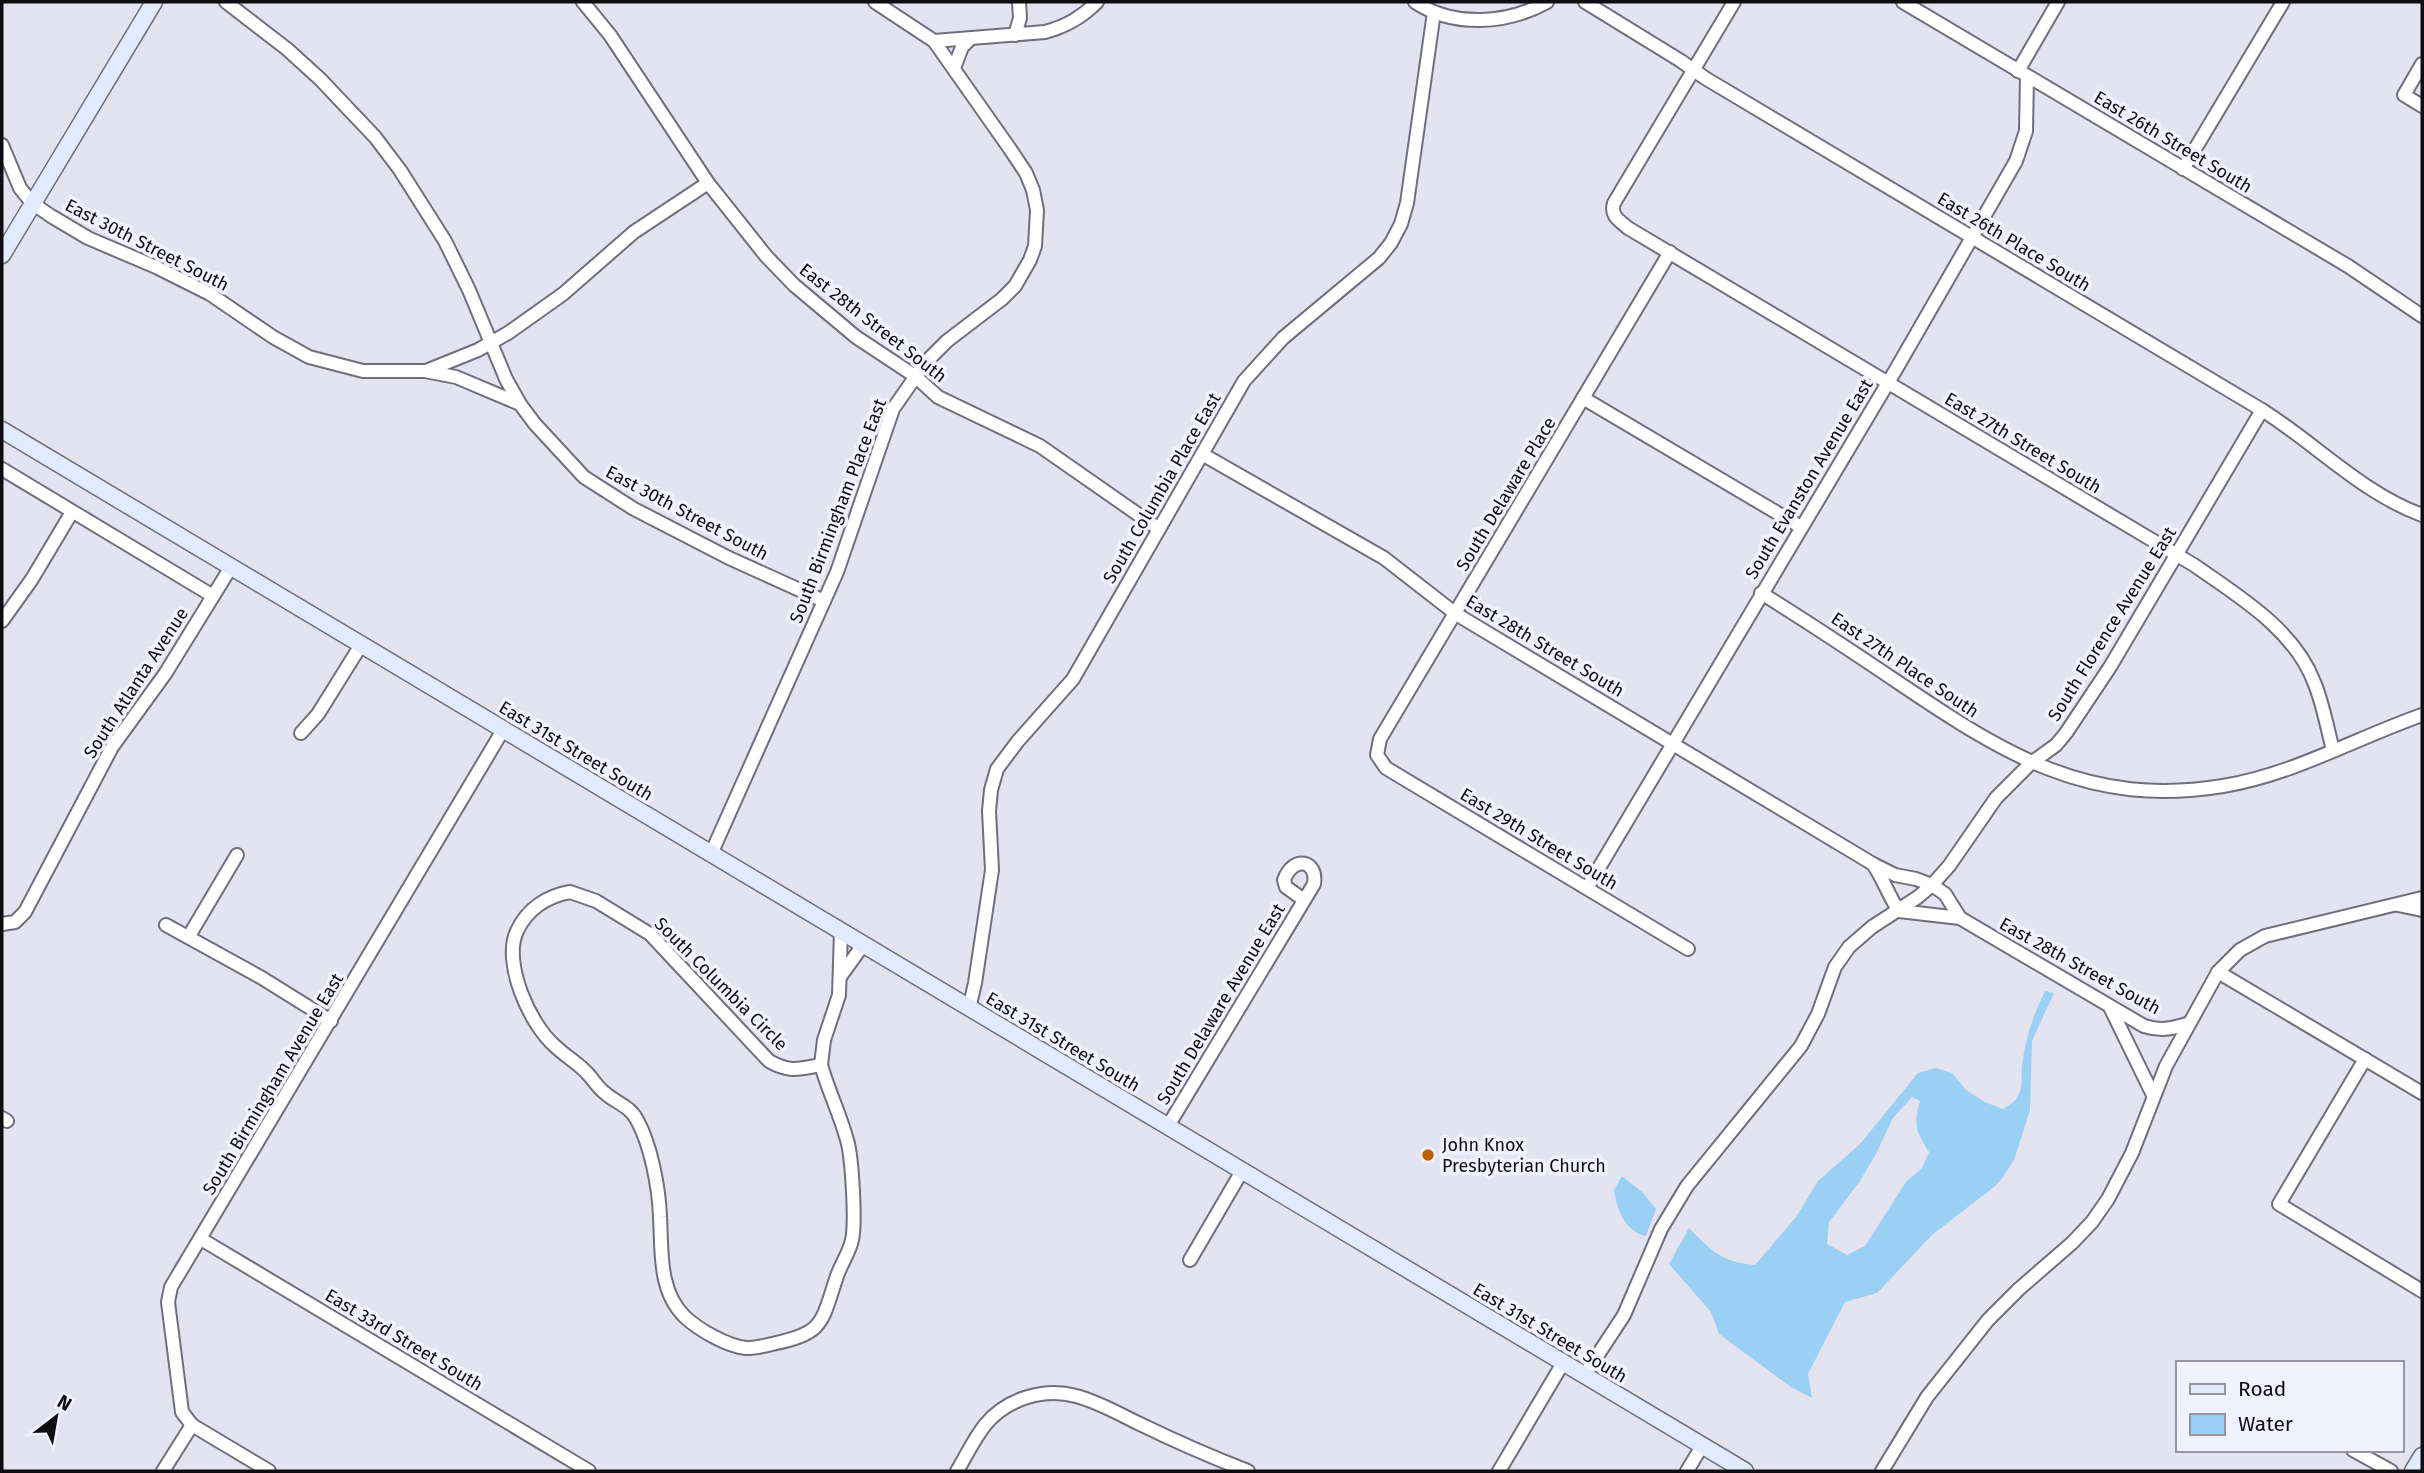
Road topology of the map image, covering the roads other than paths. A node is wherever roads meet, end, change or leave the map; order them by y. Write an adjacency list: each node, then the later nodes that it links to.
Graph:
1 (154, 2): 26 (main road)
2 (226, 2): 31 (street)
3 (583, 2): 25 (street, East 28th Street South)
4 (875, 2): 17 (street)
5 (1019, 2): 15 (street)
6 (1097, 2): 15 (street)
7 (1415, 2): 14 (street)
8 (1547, 2): 14 (street)
9 (1585, 2): 20 (street, East 26th Place South)
10 (1734, 2): 20 (street)
11 (1903, 2): 21 (street, East 26th Street South)
12 (2058, 2): 21 (street)
13 (2283, 2): 24 (street)
14 (1434, 12): 39 (street, South Columbia Place East)
15 (1015, 35): 16 (street)
16 (970, 39): 17 (street); 19 (street)
17 (934, 41): 19 (street, South Birmingham Place East)
18 (2422, 64): 22 (street)
19 (954, 68): 33 (street, South Birmingham Place East)
20 (1693, 70): 27 (street, East 26th Place South); 28 (street, East 27th Street South)
21 (2022, 73): 24 (street, East 26th Street South); 27 (street, South Evanston Avenue East)
22 (2422, 106)
23 (2, 145): 26 (street, East 30th Street South)
24 (2183, 169): 30 (street, East 26th Street South)
25 (708, 183): 31 (street); 33 (street, East 28th Street South)
26 (32, 202): 29 (main road); 32 (street, East 30th Street South)
27 (1972, 237): 34 (street, South Evanston Avenue East); 37 (street, East 26th Place South)
28 (1670, 253): 34 (street, East 27th Street South); 35 (street, South Delaware Place)
29 (2, 255)
30 (2422, 316)
31 (492, 343): 32 (street, East 30th Street South); 36 (street, East 30th Street South)
32 (425, 371): 36 (street, East 30th Street South)
33 (915, 376): 44 (street, East 28th Street South); 49 (street, South Birmingham Place East)
34 (1888, 383): 43 (street, South Evanston Avenue East); 45 (street, East 27th Street South)
35 (1583, 398): 43 (street); 50 (street, South Delaware Place)
36 (520, 404): 49 (street, East 30th Street South)
37 (2262, 410): 42 (street, East 26th Place South); 45 (street, South Florence Avenue East)
38 (2, 430): 46 (main road, East 31st Street South)
39 (1202, 454): 44 (street, South Columbia Place East); 50 (street, East 28th Street South)
40 (2, 469): 41 (street)
41 (72, 512): 48 (street); 51 (street)
42 (2422, 515)
43 (1801, 527): 47 (street, South Evanston Avenue East)
44 (1159, 529): 80 (street, South Columbia Place East)
45 (2176, 555): 57 (street, East 27th Street South); 59 (street, South Florence Avenue East)
46 (231, 568): 48 (street, South Atlanta Avenue); 52 (main road, East 31st Street South)
47 (1761, 593): 56 (street, South Evanston Avenue East); 59 (street, East 27th Place South)
48 (213, 596): 71 (street, South Atlanta Avenue)
49 (824, 601): 60 (street, South Birmingham Place East)
50 (1456, 614): 56 (street, East 28th Street South); 58 (street, South Delaware Place)
51 (2, 621)
52 (361, 645): 54 (main road, East 31st Street South); 55 (street)
53 (2422, 715): 57 (street, East 27th Place South)
54 (503, 730): 60 (main road, East 31st Street South); 81 (street, South Birmingham Avenue East)
55 (301, 733)
56 (1673, 743): 62 (street, East 28th Street South); 64 (street, South Evanston Avenue East)
57 (2333, 750): 59 (street, East 27th Place South)
58 (1377, 755): 64 (street, East 29th Street South)
59 (2031, 763): 63 (street, South Florence Avenue East)
60 (711, 854): 73 (main road, East 31st Street South)
61 (237, 855): 74 (street)
62 (1873, 864): 63 (street, East 28th Street South); 69 (street)
63 (1932, 885): 69 (street, South Florence Avenue East); 70 (street, East 28th Street South)
64 (1587, 888): 76 (street, East 29th Street South)
65 (2422, 898): 67 (street)
66 (1304, 900): 87 (street, South Delaware Avenue East)
67 (2398, 905): 68 (street); 77 (street)
68 (2422, 910)
69 (1899, 911): 70 (street, East 28th Street South); 93 (street, South Florence Avenue East)
70 (1960, 918): 79 (street, East 28th Street South)
71 (4, 924)
72 (166, 925): 74 (street)
73 (841, 931): 75 (main road, East 31st Street South); 78 (street, South Columbia Circle)
74 (188, 936): 81 (street)
75 (863, 945): 78 (street, South Columbia Circle); 80 (main road, East 31st Street South)
76 (1688, 949)
77 (2218, 972): 82 (street); 83 (street)
78 (840, 978): 84 (street, South Columbia Circle)
79 (2110, 1006): 82 (street, East 28th Street South); 86 (street)
80 (969, 1009): 87 (main road, East 31st Street South)
81 (331, 1021): 89 (street, South Birmingham Avenue East)
82 (2187, 1024): 86 (street)
83 (2365, 1059): 85 (street); 91 (street)
84 (821, 1065): 84 (street, South Columbia Circle)
85 (2422, 1093)
86 (2153, 1095): 106 (street)
87 (1168, 1126): 88 (main road, East 31st Street South)
88 (1242, 1171): 90 (street); 92 (main road, East 31st Street South)
89 (201, 1239): 94 (street, South Birmingham Avenue East); 100 (street, East 33rd Street South)
90 (1190, 1260)
91 (2422, 1291)
92 (1563, 1363): 93 (main road, East 31st Street South); 103 (street)
93 (1584, 1376): 95 (main road, East 31st Street South)
94 (191, 1425): 98 (street); 99 (street)
95 (1702, 1446): 104 (street); 105 (main road, East 31st Street South)
96 (2357, 1452): 107 (street)
97 (2422, 1456): 108 (main road)
98 (163, 1471)
99 (269, 1471)
100 (589, 1471)
101 (957, 1471): 102 (street)
102 (1248, 1471)
103 (1499, 1471)
104 (1687, 1471)
105 (1745, 1471)
106 (1882, 1471)
107 (2391, 1471)
108 (2413, 1471)

